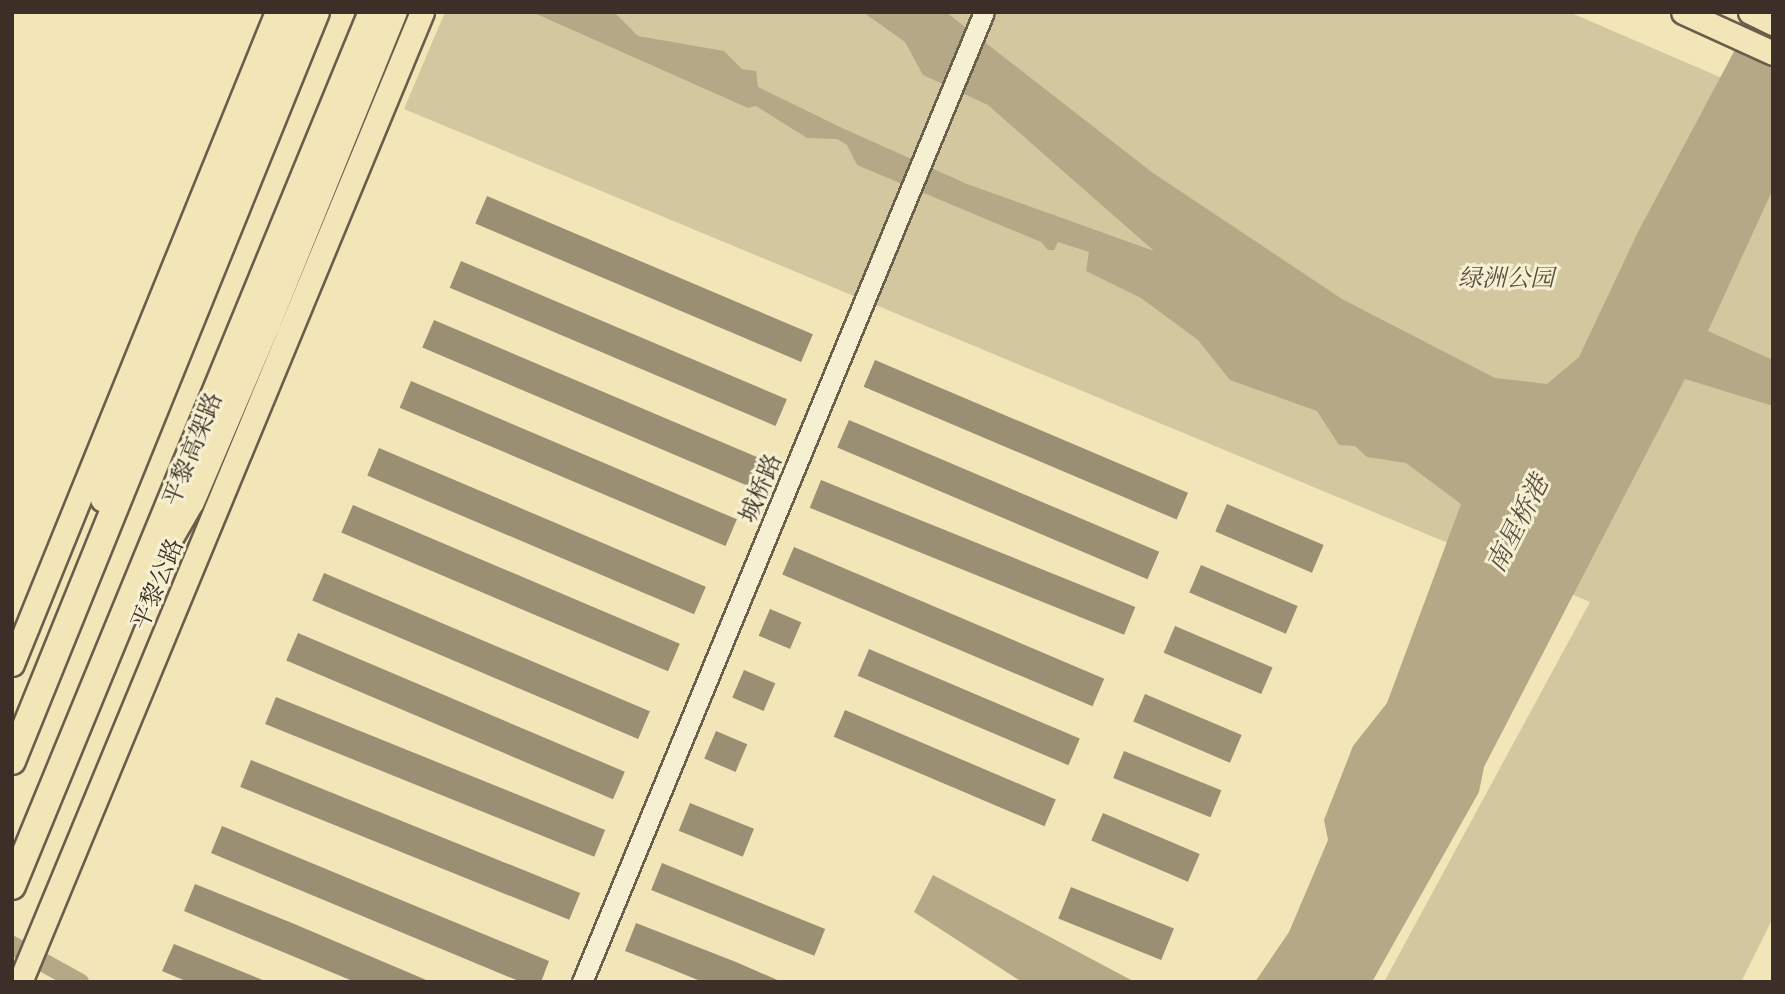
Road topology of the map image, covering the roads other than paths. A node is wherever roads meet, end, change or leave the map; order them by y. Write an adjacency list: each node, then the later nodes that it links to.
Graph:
1 (277, 12): 14 (main road)
2 (295, 12): 12 (highway)
3 (316, 12): 12 (highway, 平黎高架路)
4 (372, 12): 13 (highway, 平黎高架路)
5 (394, 12): 13 (highway)
6 (422, 12): 17 (main road, 平黎公路)
7 (1683, 12): 11 (main road)
8 (1750, 12): 10 (main road)
9 (983, 14): 18 (street, 城桥路)
10 (1773, 23)
11 (1773, 53)
12 (73, 613): 15 (highway, 平黎高架路)
13 (118, 629): 16 (highway, 平黎高架路)
14 (12, 664)
15 (12, 761)
16 (12, 886)
17 (22, 978)
18 (582, 982)

